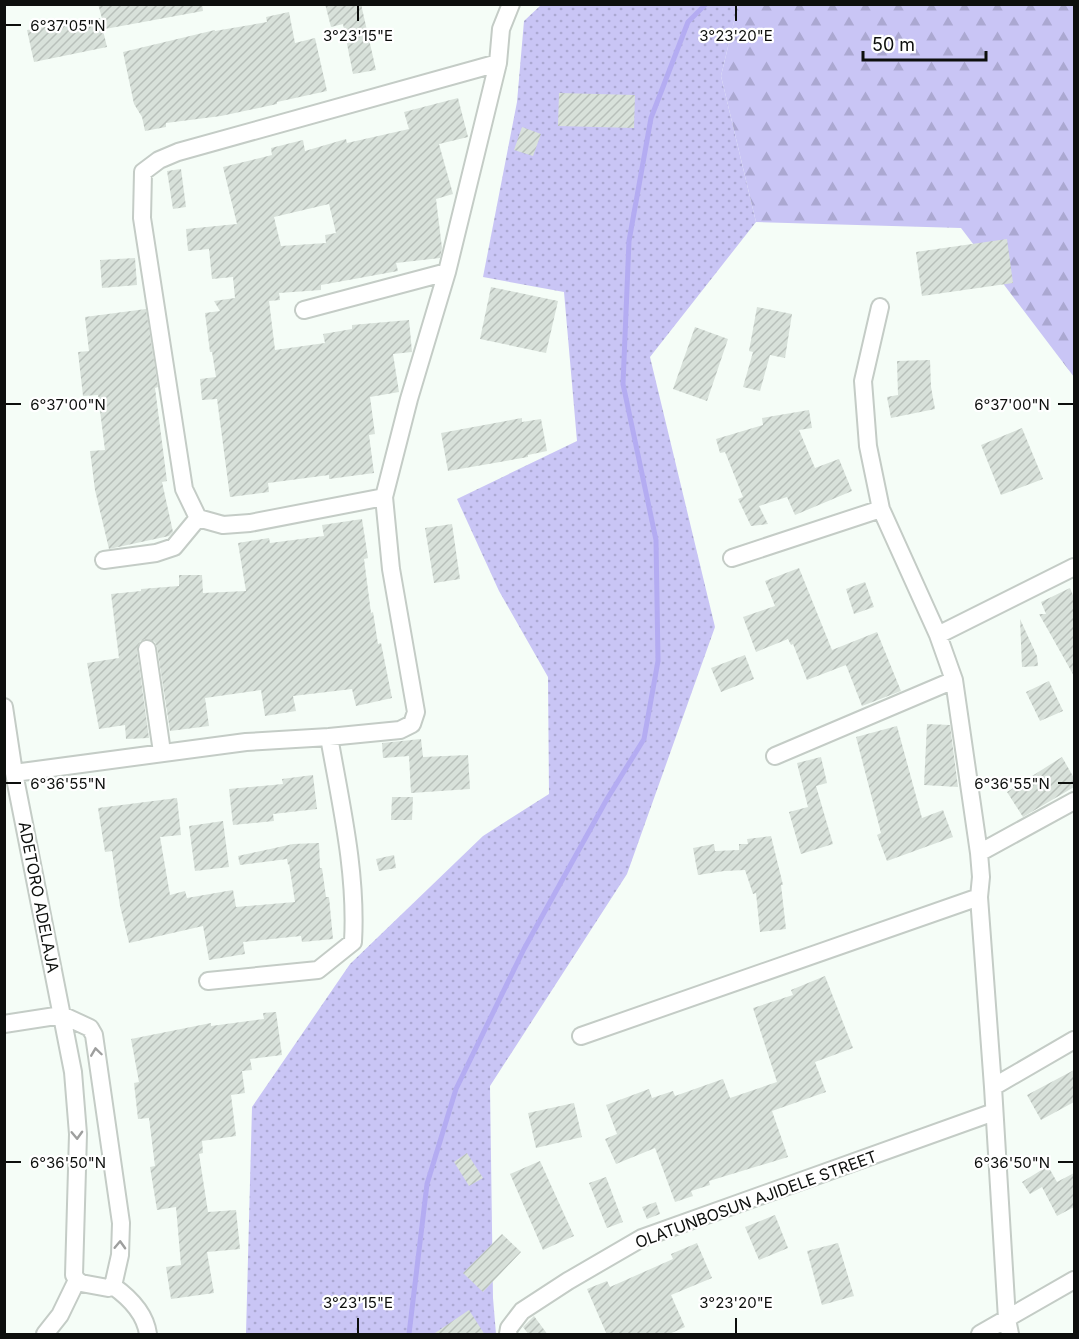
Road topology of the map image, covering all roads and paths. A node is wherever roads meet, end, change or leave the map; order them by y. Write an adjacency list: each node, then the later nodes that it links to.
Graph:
1 (511, 4): 2 (street)
2 (498, 63): 3 (street); 8 (street)
3 (447, 272): 5 (street); 6 (street)
4 (880, 307): 7 (street)
5 (304, 310)
6 (384, 497): 8 (street); 16 (street)
7 (881, 509): 9 (street); 12 (street)
8 (198, 518): 10 (street)
9 (732, 558)
10 (104, 560)
11 (1074, 567): 12 (street)
12 (938, 635): 14 (street)
13 (147, 648): 17 (street)
14 (954, 680): 18 (street); 21 (street)
15 (4, 708): 19 (street, ADETORO ADELAJA)
16 (329, 737): 17 (street); 23 (street)
17 (162, 752): 19 (street)
18 (775, 756)
19 (14, 773): 24 (street, ADETORO ADELAJA)
20 (1074, 801): 21 (street)
21 (979, 853): 22 (street)
22 (979, 897): 26 (street); 28 (street)
23 (207, 981)
24 (62, 1015): 25 (street); 30 (street, ADETORO ADELAJA, one-way to 30); 32 (street, one-way to 24)
25 (4, 1024)
26 (581, 1036)
27 (1074, 1040): 28 (street)
28 (993, 1087): 29 (street)
29 (994, 1112): 33 (street); 36 (street, OLATUNBOSUN AJIDELE STREET)
30 (77, 1280): 32 (street); 34 (street)
31 (1074, 1280): 33 (street)
32 (113, 1286): 35 (street)
33 (1009, 1327): 37 (street)
34 (45, 1335)
35 (148, 1335)
36 (508, 1335)
37 (980, 1335)

